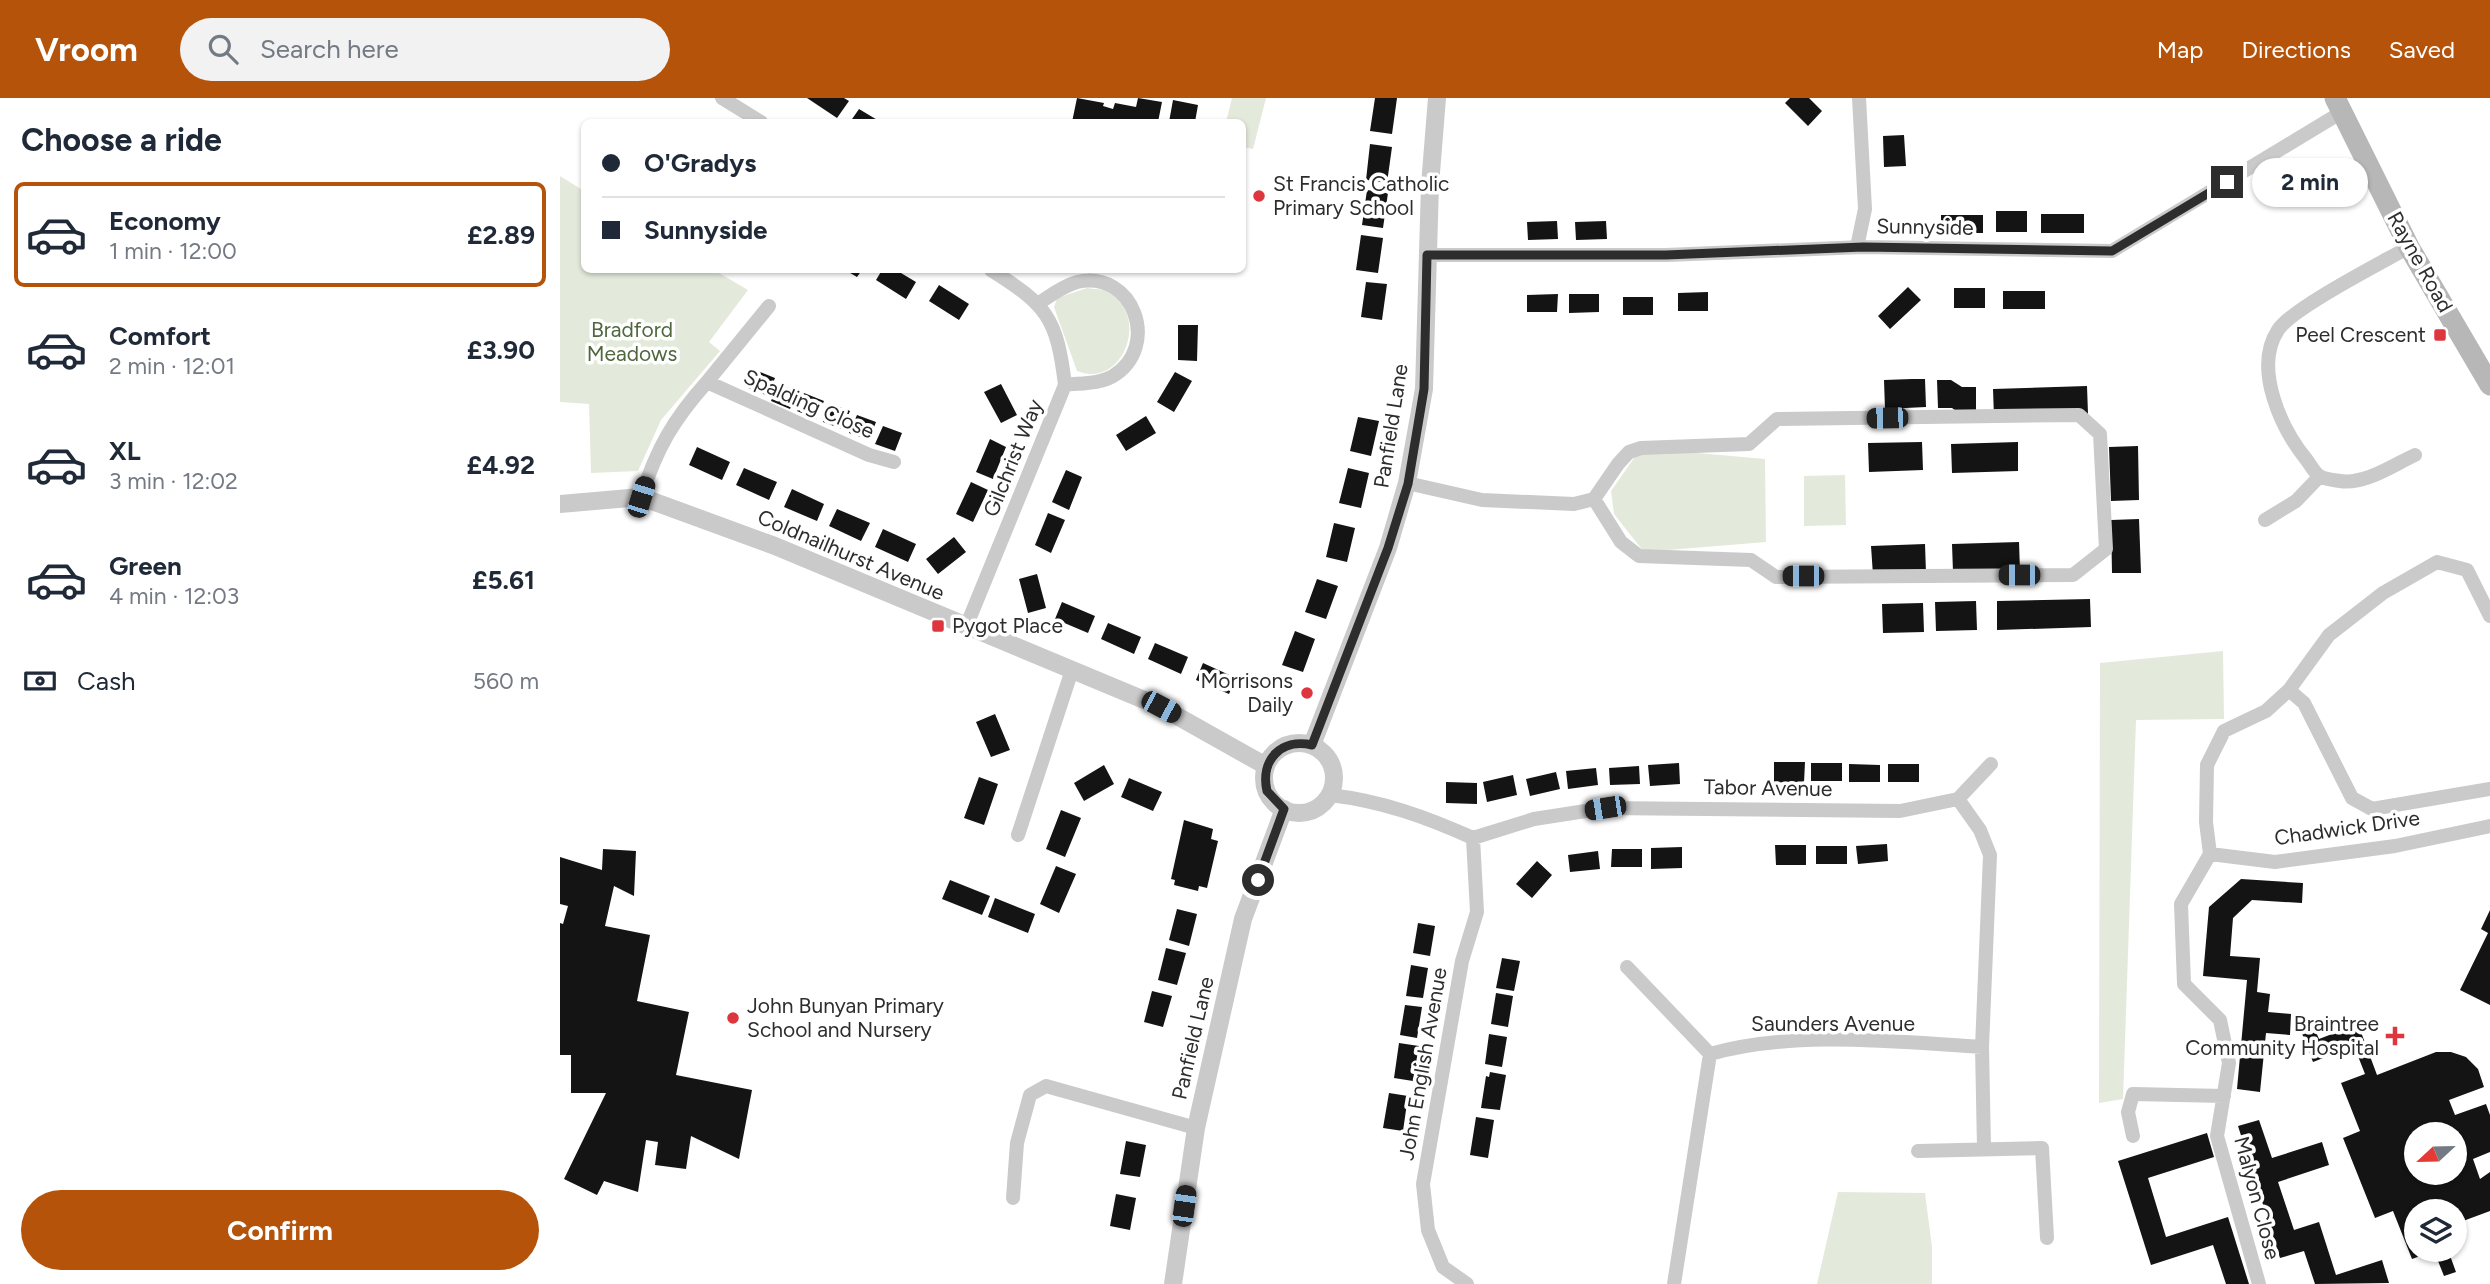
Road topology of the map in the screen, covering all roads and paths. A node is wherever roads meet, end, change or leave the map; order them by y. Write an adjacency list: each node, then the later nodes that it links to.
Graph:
1 (722, 98): 5 (street)
2 (1437, 98): 8 (street, Panfield Lane)
3 (1859, 98): 6 (street)
4 (2339, 105): 6 (street, Sunnyside); 7 (main road, Rayne Road)
5 (756, 119)
6 (1857, 247): 8 (street, Sunnyside)
7 (2409, 247): 15 (main road, Rayne Road); 18 (street)
8 (1427, 255): 19 (street, Panfield Lane)
9 (995, 273): 11 (street)
10 (1106, 276): 11 (street); 14 (street)
11 (1039, 303): 14 (street, Gilchrist Way)
12 (769, 306): 13 (street, Spalding Close)
13 (707, 382): 17 (street, Spalding Close); 20 (street, Spalding Close)
14 (1065, 385): 25 (street, Gilchrist Way)
15 (2490, 385)
16 (2415, 455): 18 (street)
17 (894, 462)
18 (2320, 476): 23 (street)
19 (1408, 484): 21 (street); 28 (street, Panfield Lane)
20 (641, 497): 22 (street, Coldnailhurst Avenue); 25 (street, Coldnailhurst Avenue)
21 (1594, 499): 21 (street)
22 (560, 503)
23 (2265, 520)
24 (2490, 616): 27 (street)
25 (966, 627): 26 (street, Coldnailhurst Avenue)
26 (1072, 670): 30 (street, Coldnailhurst Avenue); 36 (street)
27 (2289, 690): 31 (street); 38 (street)
28 (1312, 745): 30 (street); 32 (street)
29 (1991, 764): 33 (street)
30 (1266, 766): 34 (street)
31 (2490, 789)
32 (1330, 795): 34 (street); 37 (street)
33 (1958, 799): 37 (street, Tabor Avenue); 40 (street)
34 (1284, 809): 43 (street, Panfield Lane)
35 (2490, 826): 38 (street, Chadwick Drive)
36 (1018, 835)
37 (1473, 838): 50 (street, John English Avenue)
38 (2210, 854): 42 (street, Malyon Close)
39 (1627, 967): 41 (street)
40 (1982, 1047): 41 (street, Saunders Avenue); 45 (street)
41 (1710, 1054): 51 (street)
42 (2224, 1096): 44 (street); 52 (street, Malyon Close)
43 (1196, 1128): 47 (street); 49 (street, Panfield Lane)
44 (2133, 1136)
45 (1984, 1148): 46 (street); 48 (street)
46 (1918, 1151)
47 (1013, 1198)
48 (2047, 1238)
49 (1173, 1284)
50 (1466, 1284)
51 (1674, 1284)
52 (2259, 1284)

